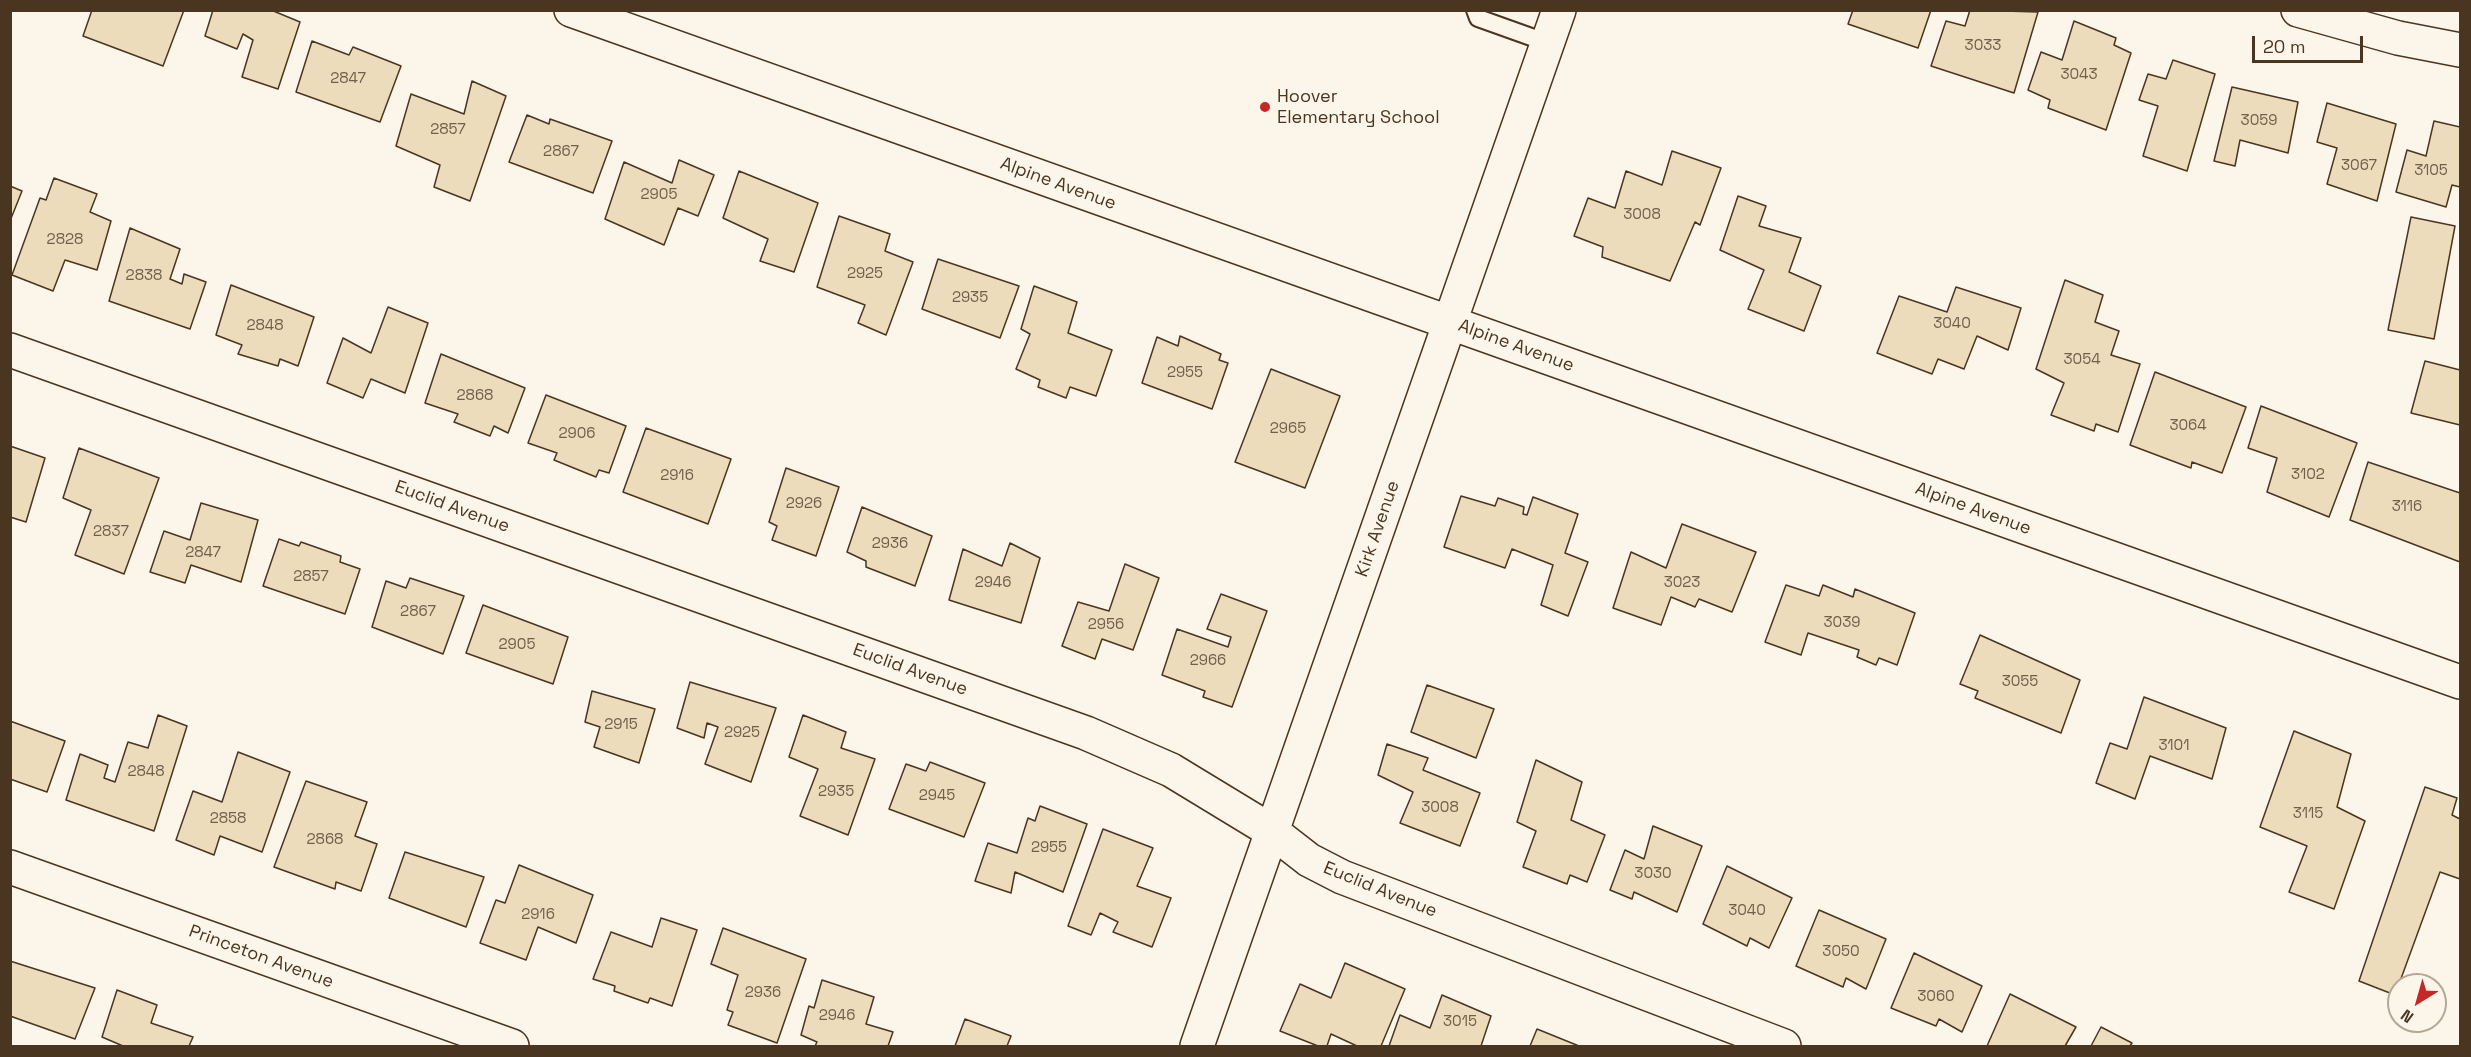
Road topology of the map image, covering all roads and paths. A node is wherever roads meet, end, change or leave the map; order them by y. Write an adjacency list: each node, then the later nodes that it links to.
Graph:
1 (571, 10): 7 (street, Alpine Avenue)
2 (1475, 10): 5 (lane)
3 (1559, 10): 5 (street, Kirk Avenue)
4 (2298, 10): 6 (street)
5 (1548, 43): 7 (street, Kirk Avenue)
6 (2460, 50)
7 (1450, 323): 9 (street, Alpine Avenue); 10 (street, Kirk Avenue)
8 (10, 350): 10 (street, Euclid Avenue)
9 (2460, 682)
10 (1273, 832): 13 (street, Kirk Avenue); 14 (street, Euclid Avenue)
11 (10, 867): 12 (street, Princeton Avenue)
12 (512, 1047)
13 (1197, 1047)
14 (1784, 1047)

